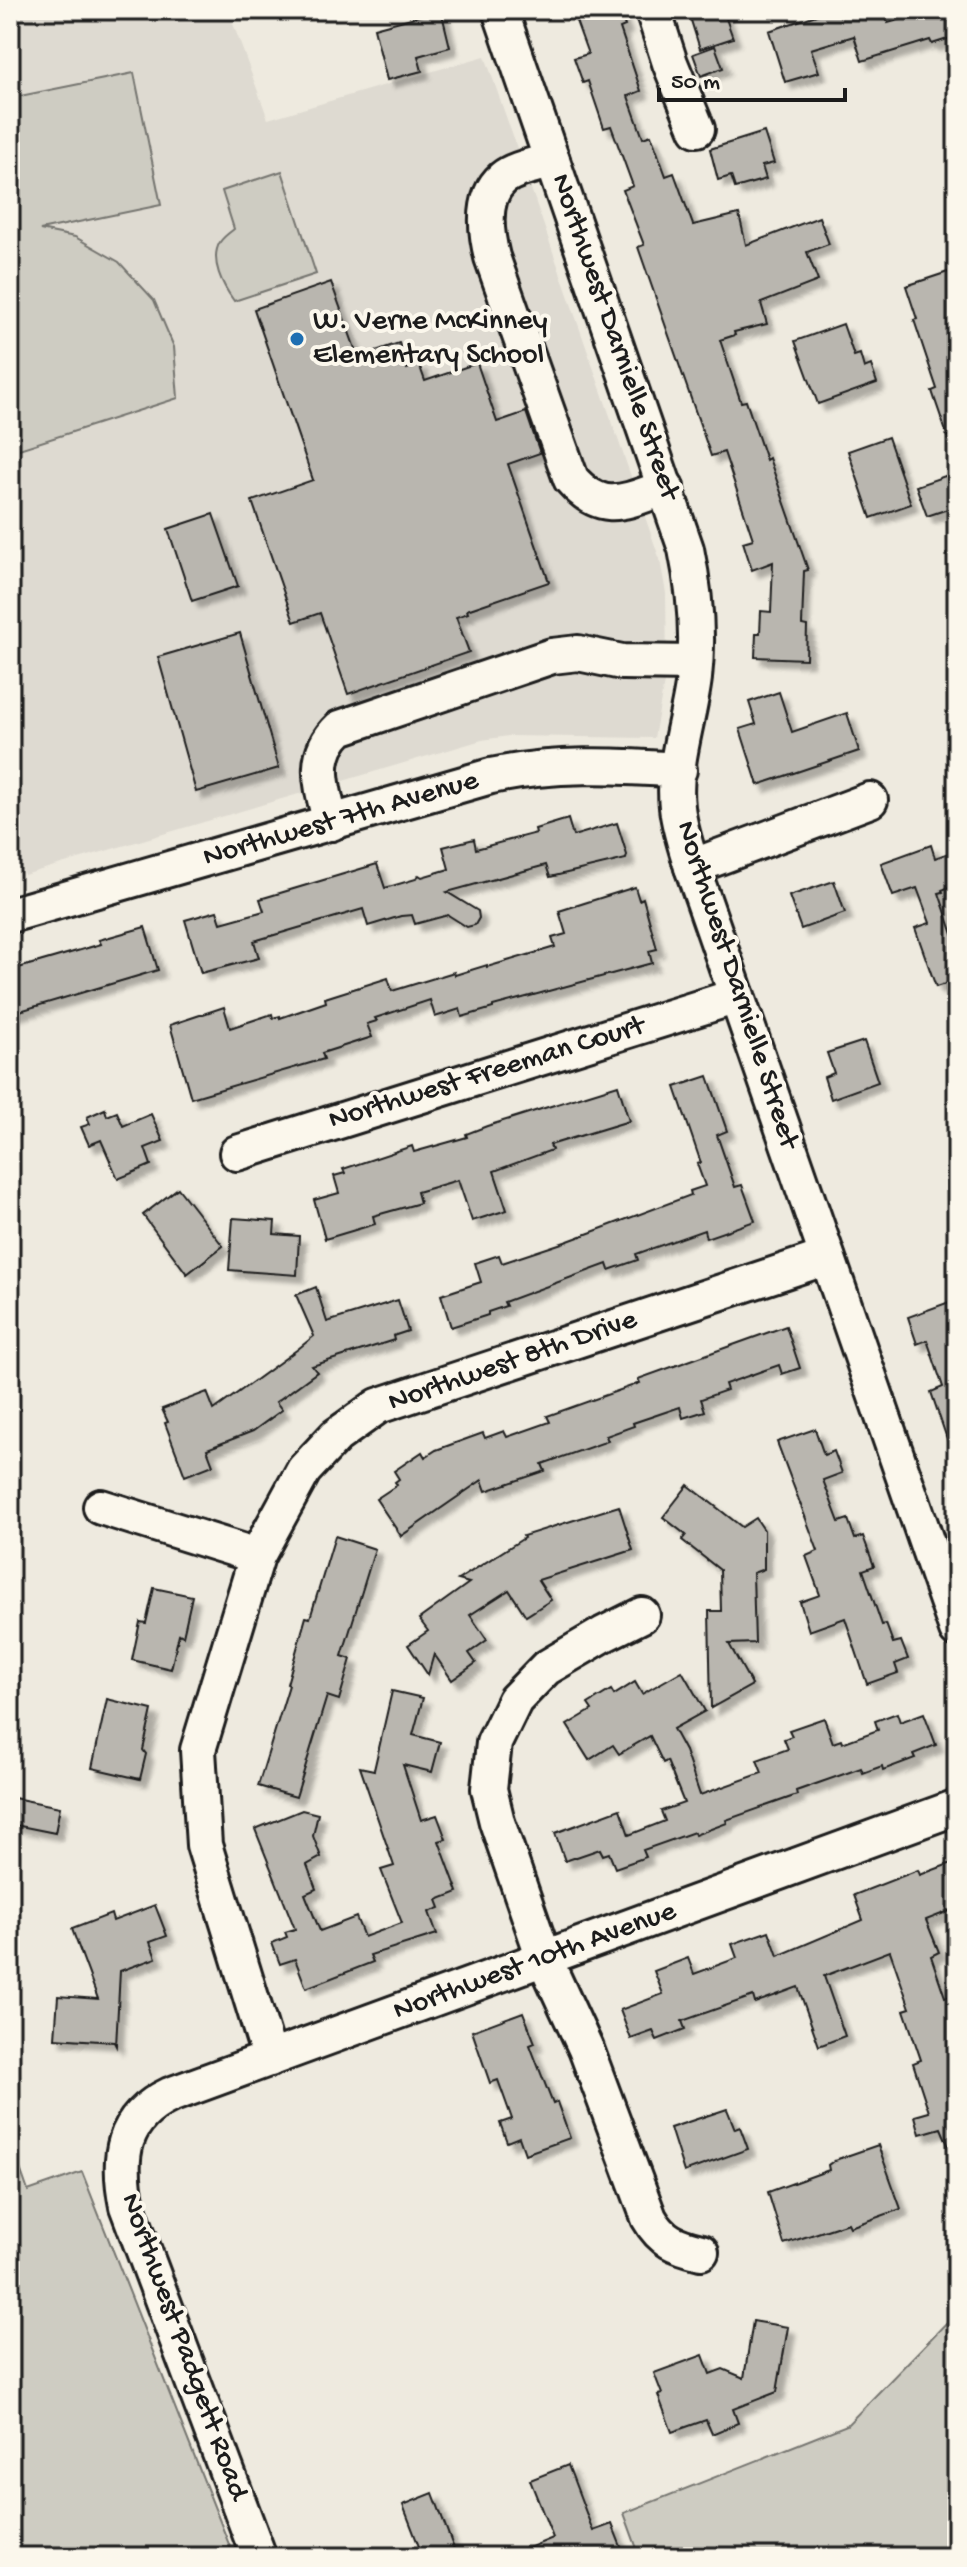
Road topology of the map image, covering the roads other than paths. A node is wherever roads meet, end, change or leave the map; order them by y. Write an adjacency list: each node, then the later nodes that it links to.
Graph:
1 (500, 10): 4 (street, Northwest Darnielle Street)
2 (653, 10): 3 (street)
3 (697, 129)
4 (552, 160): 5 (street, Northwest Darnielle Street); 5 (street)
5 (666, 487): 6 (street, Northwest Darnielle Street)
6 (695, 663): 7 (street, Northwest Darnielle Street); 9 (street)
7 (679, 770): 9 (street, Northwest 7th Avenue); 10 (street, Northwest Darnielle Street)
8 (870, 800): 10 (street)
9 (331, 823): 11 (street, Northwest 7th Avenue)
10 (692, 867): 12 (street, Northwest Darnielle Street)
11 (10, 915)
12 (737, 996): 13 (street, Northwest Freeman Court); 14 (street, Northwest Darnielle Street)
13 (237, 1153)
14 (827, 1257): 16 (street, Northwest 8th Drive); 18 (street, Northwest Darnielle Street)
15 (101, 1507): 16 (street)
16 (257, 1556): 21 (street, Northwest 8th Drive)
17 (642, 1615): 20 (street)
18 (957, 1630)
19 (957, 1807): 20 (street, Northwest 10th Avenue)
20 (544, 1958): 21 (street, Northwest 10th Avenue); 23 (street)
21 (270, 2059): 22 (street, Northwest 10th Avenue)
22 (128, 2135): 24 (street, Northwest Padgett Road)
23 (701, 2252)
24 (259, 2557)

